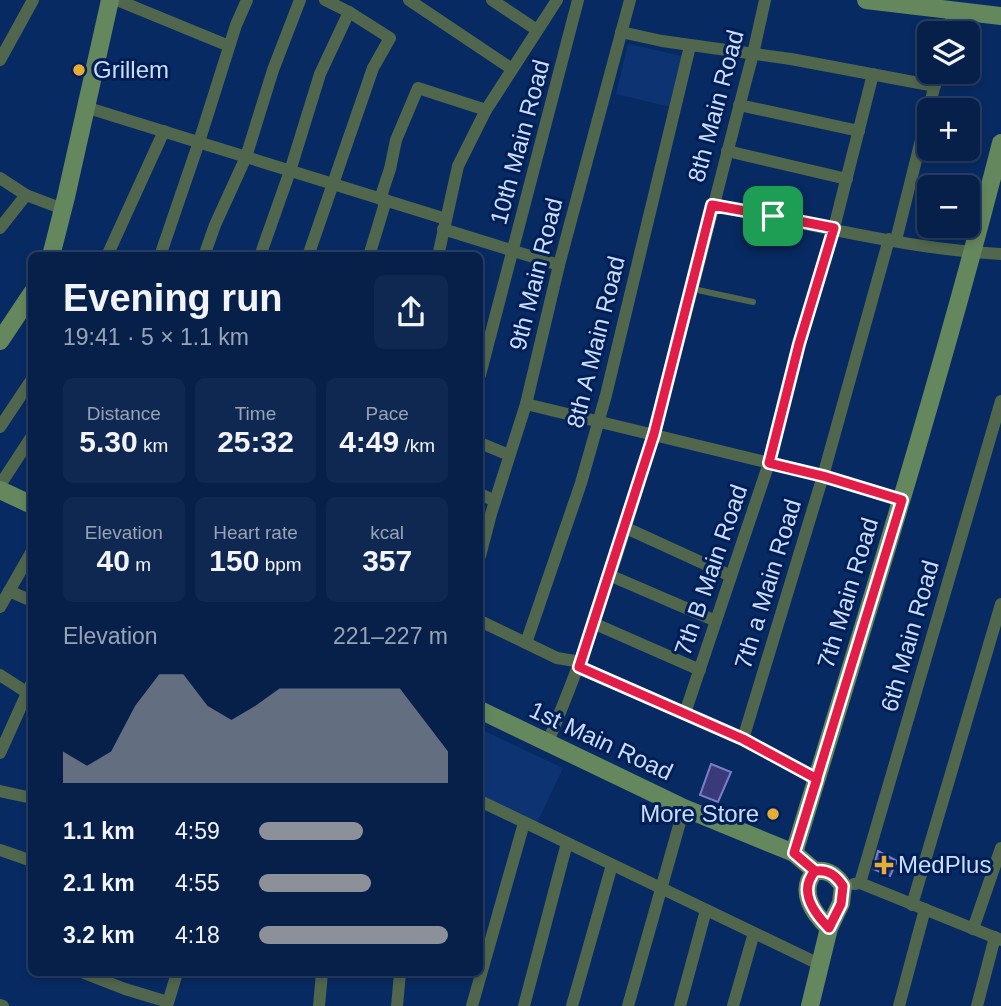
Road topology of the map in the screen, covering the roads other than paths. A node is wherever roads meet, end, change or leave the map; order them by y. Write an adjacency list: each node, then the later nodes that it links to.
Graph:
1 (33, 0): 23 (street)
2 (110, 0): 28 (street)
3 (117, 0): 20 (street)
4 (247, 0): 20 (street)
5 (300, 0): 35 (street)
6 (325, 0): 15 (street)
7 (409, 0): 24 (street)
8 (492, 0): 18 (street)
9 (556, 0): 18 (street)
10 (578, 0): 48 (street, 10th Main Road)
11 (630, 0): 19 (street, 9th Main Road)
12 (765, 0): 22 (street, 8th Main Road)
13 (866, 0): 14 (street)
14 (953, 10): 16 (street); 17 (street)
15 (349, 12): 36 (street); 39 (street)
16 (1001, 16)
17 (951, 21)
18 (537, 30): 24 (street)
19 (621, 32): 21 (street); 59 (street, 9th Main Road)
20 (229, 46): 32 (street)
21 (690, 46): 22 (street); 68 (street, 8th A Main Road)
22 (753, 54): 25 (street); 27 (street, 8th Main Road)
23 (0, 60)
24 (512, 69): 29 (street)
25 (873, 74): 26 (street); 31 (street, 7th B Main Road)
26 (934, 86): 47 (street, 7th a Main Road)
27 (739, 105): 31 (street); 34 (street, 8th Main Road)
28 (85, 107): 30 (street); 43 (street)
29 (486, 110): 41 (street); 44 (street)
30 (164, 131): 32 (street); 50 (street)
31 (859, 131): 38 (street, 7th B Main Road)
32 (200, 142): 35 (street); 51 (street)
33 (1001, 143): 57 (street, 7th Main Road)
34 (727, 151): 38 (street); 42 (street, 8th Main Road)
35 (246, 157): 36 (street); 52 (street)
36 (290, 171): 39 (street); 53 (street)
37 (0, 178): 40 (street)
38 (847, 179): 46 (street, 7th B Main Road)
39 (333, 184): 41 (street); 54 (street)
40 (26, 195): 43 (street); 45 (street)
41 (383, 200): 44 (street); 55 (street)
42 (712, 205): 46 (street); 60 (street, 8th Main Road)
43 (63, 209): 49 (street)
44 (444, 224): 48 (street); 56 (street)
45 (0, 228)
46 (834, 228): 47 (street); 74 (street, 7th B Main Road)
47 (892, 239): 57 (street); 75 (street, 7th a Main Road)
48 (513, 251): 59 (street); 64 (street, 10th Main Road)
49 (52, 252)
50 (109, 252)
51 (161, 252)
52 (205, 252)
53 (261, 252)
54 (310, 252)
55 (370, 252)
56 (439, 252)
57 (973, 253): 58 (street); 78 (street, 7th Main Road)
58 (1001, 254)
59 (559, 265): 67 (street, 9th Main Road)
60 (691, 289): 62 (lane); 70 (street, 8th Main Road)
61 (28, 299): 63 (street)
62 (753, 302)
63 (0, 341)
64 (483, 364)
65 (28, 385): 69 (street)
66 (1001, 401): 118 (street, 6th Main Road)
67 (526, 404): 68 (street); 73 (street, 9th Main Road)
68 (599, 421): 70 (street); 93 (street, 8th A Main Road)
69 (0, 427)
70 (654, 434): 74 (street); 81 (street, 8th Main Road)
71 (28, 443): 76 (street)
72 (483, 444): 73 (street)
73 (509, 455): 79 (street, 9th Main Road)
74 (769, 463): 75 (street); 85 (street, 7th B Main Road)
75 (823, 476): 78 (street); 102 (street, 7th a Main Road)
76 (1, 492): 80 (street)
77 (483, 495): 79 (street)
78 (902, 500): 105 (street, 7th Main Road)
79 (495, 501): 82 (street, 9th Main Road)
80 (28, 503)
81 (625, 527): 84 (street, 8th Main Road); 85 (street)
82 (483, 545)
83 (28, 558): 86 (street)
84 (609, 575): 90 (street); 92 (street, 8th Main Road)
85 (731, 576): 90 (street, 7th B Main Road)
86 (9, 591): 87 (street); 89 (street)
87 (28, 599)
88 (1001, 604): 120 (street)
89 (0, 607)
90 (716, 621): 95 (street, 7th B Main Road)
91 (483, 622): 93 (street)
92 (593, 623): 94 (street, 8th Main Road); 95 (street)
93 (526, 643): 94 (street)
94 (580, 665): 100 (street); 103 (street, 8th Main Road)
95 (699, 670): 100 (street, 7th B Main Road)
96 (0, 675): 97 (street)
97 (28, 689)
98 (28, 693): 101 (street)
99 (483, 712): 103 (street, 1st Main Road)
100 (685, 713): 102 (street)
101 (5, 729): 104 (street)
102 (743, 739): 105 (street)
103 (547, 744): 109 (street, 1st Main Road)
104 (0, 753)
105 (817, 779): 114 (street, 7th Main Road)
106 (0, 791): 107 (street)
107 (28, 797)
108 (483, 803): 110 (street)
109 (684, 808): 114 (street, 1st Main Road); 119 (street)
110 (524, 823): 111 (street); 128 (street)
111 (567, 843): 116 (street); 138 (street)
112 (1001, 848): 124 (street)
113 (0, 850): 115 (street)
114 (794, 853): 117 (street, 1st Main Road)
115 (28, 859)
116 (612, 865): 119 (street); 139 (street)
117 (815, 871): 118 (street, 1st Main Road); 123 (street)
118 (851, 885): 120 (street); 123 (street)
119 (660, 888): 122 (street); 140 (street)
120 (912, 905): 121 (street)
121 (925, 909): 124 (street); 144 (street)
122 (706, 910): 125 (street); 141 (street)
123 (829, 928): 127 (street)
124 (974, 929): 126 (street)
125 (754, 933): 127 (street); 142 (street)
126 (998, 938): 145 (street)
127 (821, 965): 143 (street)
128 (483, 967)
129 (92, 976): 134 (street)
130 (176, 976): 134 (street)
131 (322, 976): 135 (street)
132 (400, 976): 136 (street)
133 (481, 976): 137 (street)
134 (167, 1004)
135 (319, 1006)
136 (397, 1006)
137 (472, 1006)
138 (524, 1006)
139 (572, 1006)
140 (628, 1006)
141 (680, 1006)
142 (733, 1006)
143 (810, 1006)
144 (900, 1006)
145 (977, 1006)

